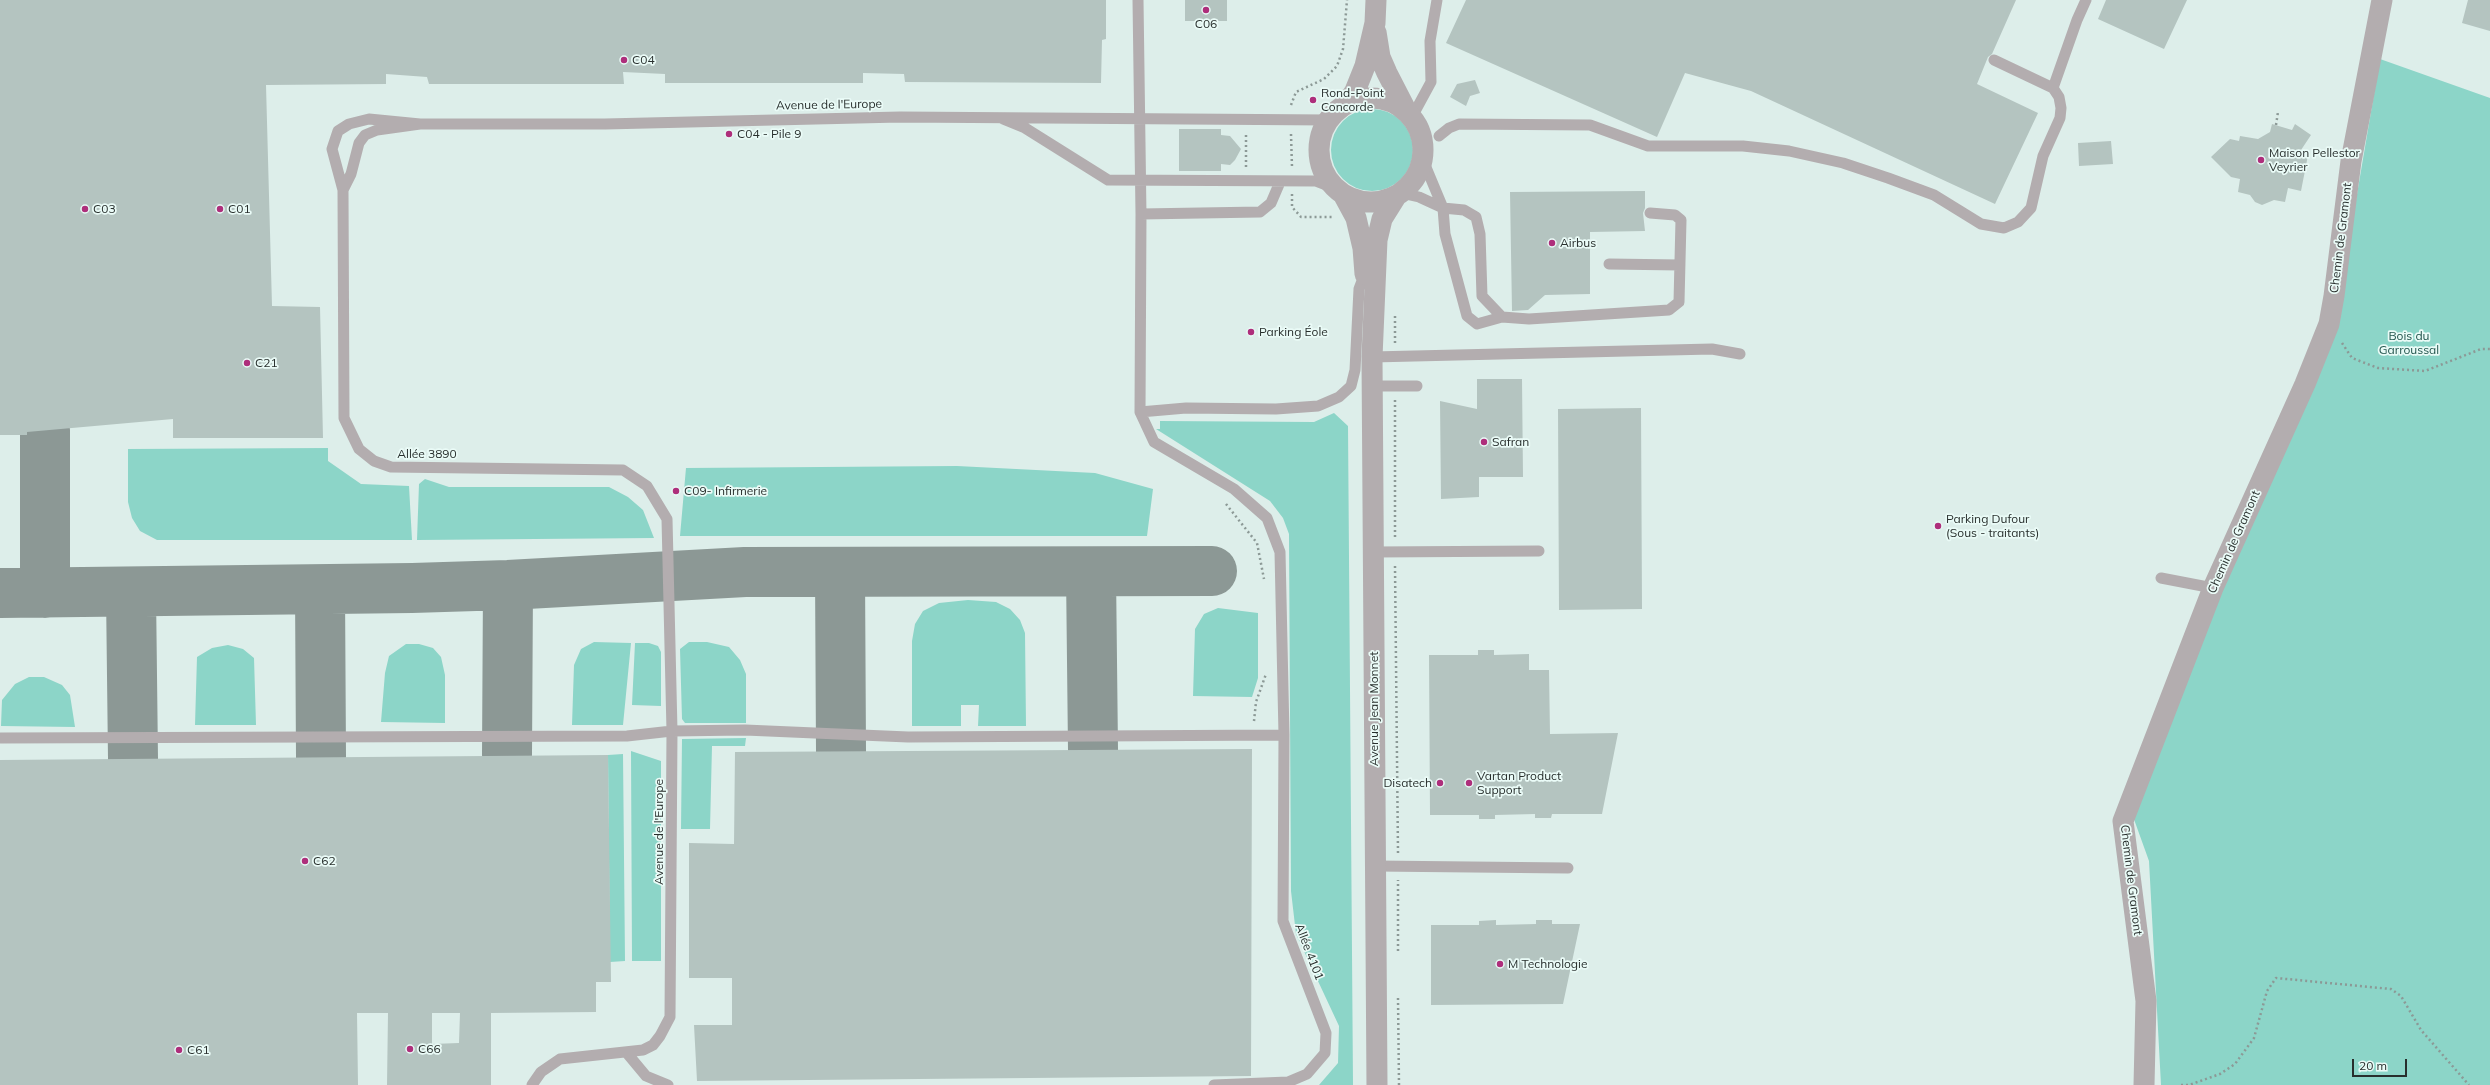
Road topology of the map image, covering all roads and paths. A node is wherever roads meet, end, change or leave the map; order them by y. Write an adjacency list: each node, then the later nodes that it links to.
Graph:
1 (1138, 0): 13 (lane)
2 (1376, 0): 6 (street)
3 (1437, 0): 11 (lane)
4 (2086, 0): 8 (lane)
5 (2382, 0): 34 (street, Chemin de Gramont)
6 (1375, 24): 9 (street); 11 (street)
7 (1994, 60): 8 (lane)
8 (2054, 88): 18 (lane)
9 (1347, 103): 11 (street); 14 (street)
10 (2278, 112): 16 (path)
11 (1410, 114): 19 (street)
12 (996, 117): 13 (lane, Avenue de l'Europe); 15 (lane, Avenue de l'Europe); 21 (lane)
13 (1141, 118): 14 (lane, Avenue de l'Europe); 21 (lane)
14 (1328, 120): 24 (street)
15 (420, 124): 23 (lane); 23 (lane)
16 (2276, 126)
17 (1246, 132): 20 (path)
18 (1438, 136)
19 (1423, 160): 25 (street); 26 (lane)
20 (1246, 175)
21 (1141, 182): 22 (lane); 28 (lane)
22 (1280, 182): 24 (lane); 28 (lane)
23 (344, 190): 44 (lane, Allée 3890)
24 (1340, 191): 25 (street); 31 (street, Avenue Jean Monnet)
25 (1399, 194): 26 (lane); 38 (street, Avenue Jean Monnet)
26 (1443, 208): 33 (lane); 33 (lane)
27 (1650, 213): 30 (lane)
28 (1142, 214): 42 (lane)
29 (1609, 264): 30 (lane)
30 (1680, 265): 33 (lane)
31 (1365, 273): 38 (street, Avenue Jean Monnet); 42 (lane)
32 (1395, 311): 37 (path)
33 (1502, 317)
34 (2329, 324): 35 (path); 50 (street, Chemin de Gramont)
35 (2490, 349)
36 (1740, 354): 37 (lane)
37 (1396, 356): 38 (lane)
38 (1372, 357): 39 (street, Avenue Jean Monnet)
39 (1373, 386): 40 (lane); 45 (street, Avenue Jean Monnet)
40 (1395, 386): 41 (lane); 46 (path)
41 (1417, 386)
42 (1140, 412): 54 (lane, Allée 4101)
43 (1224, 502): 49 (path)
44 (667, 518): 52 (lane, Avenue de l'Europe)
45 (1374, 552): 46 (lane); 56 (street, Avenue Jean Monnet)
46 (1395, 552): 47 (lane); 57 (path)
47 (1539, 552)
48 (2162, 578): 50 (lane)
49 (1266, 585)
50 (2214, 588): 67 (street, Chemin de Gramont)
51 (1267, 667): 53 (path)
52 (672, 731): 53 (lane); 55 (lane); 61 (lane, Avenue de l'Europe)
53 (1253, 735): 54 (lane)
54 (1284, 735): 64 (lane, Allée 4101)
55 (0, 738)
56 (1375, 866): 57 (lane); 65 (street, Avenue Jean Monnet)
57 (1398, 866): 58 (lane); 59 (path)
58 (1568, 868)
59 (1398, 956)
60 (1398, 994): 66 (path)
61 (626, 1052): 62 (lane, Avenue de l'Europe); 63 (lane)
62 (532, 1085)
63 (668, 1085)
64 (1214, 1085)
65 (1376, 1085)
66 (1399, 1085)
67 (2144, 1085)
68 (2181, 1085): 69 (path)
69 (2469, 1085)

